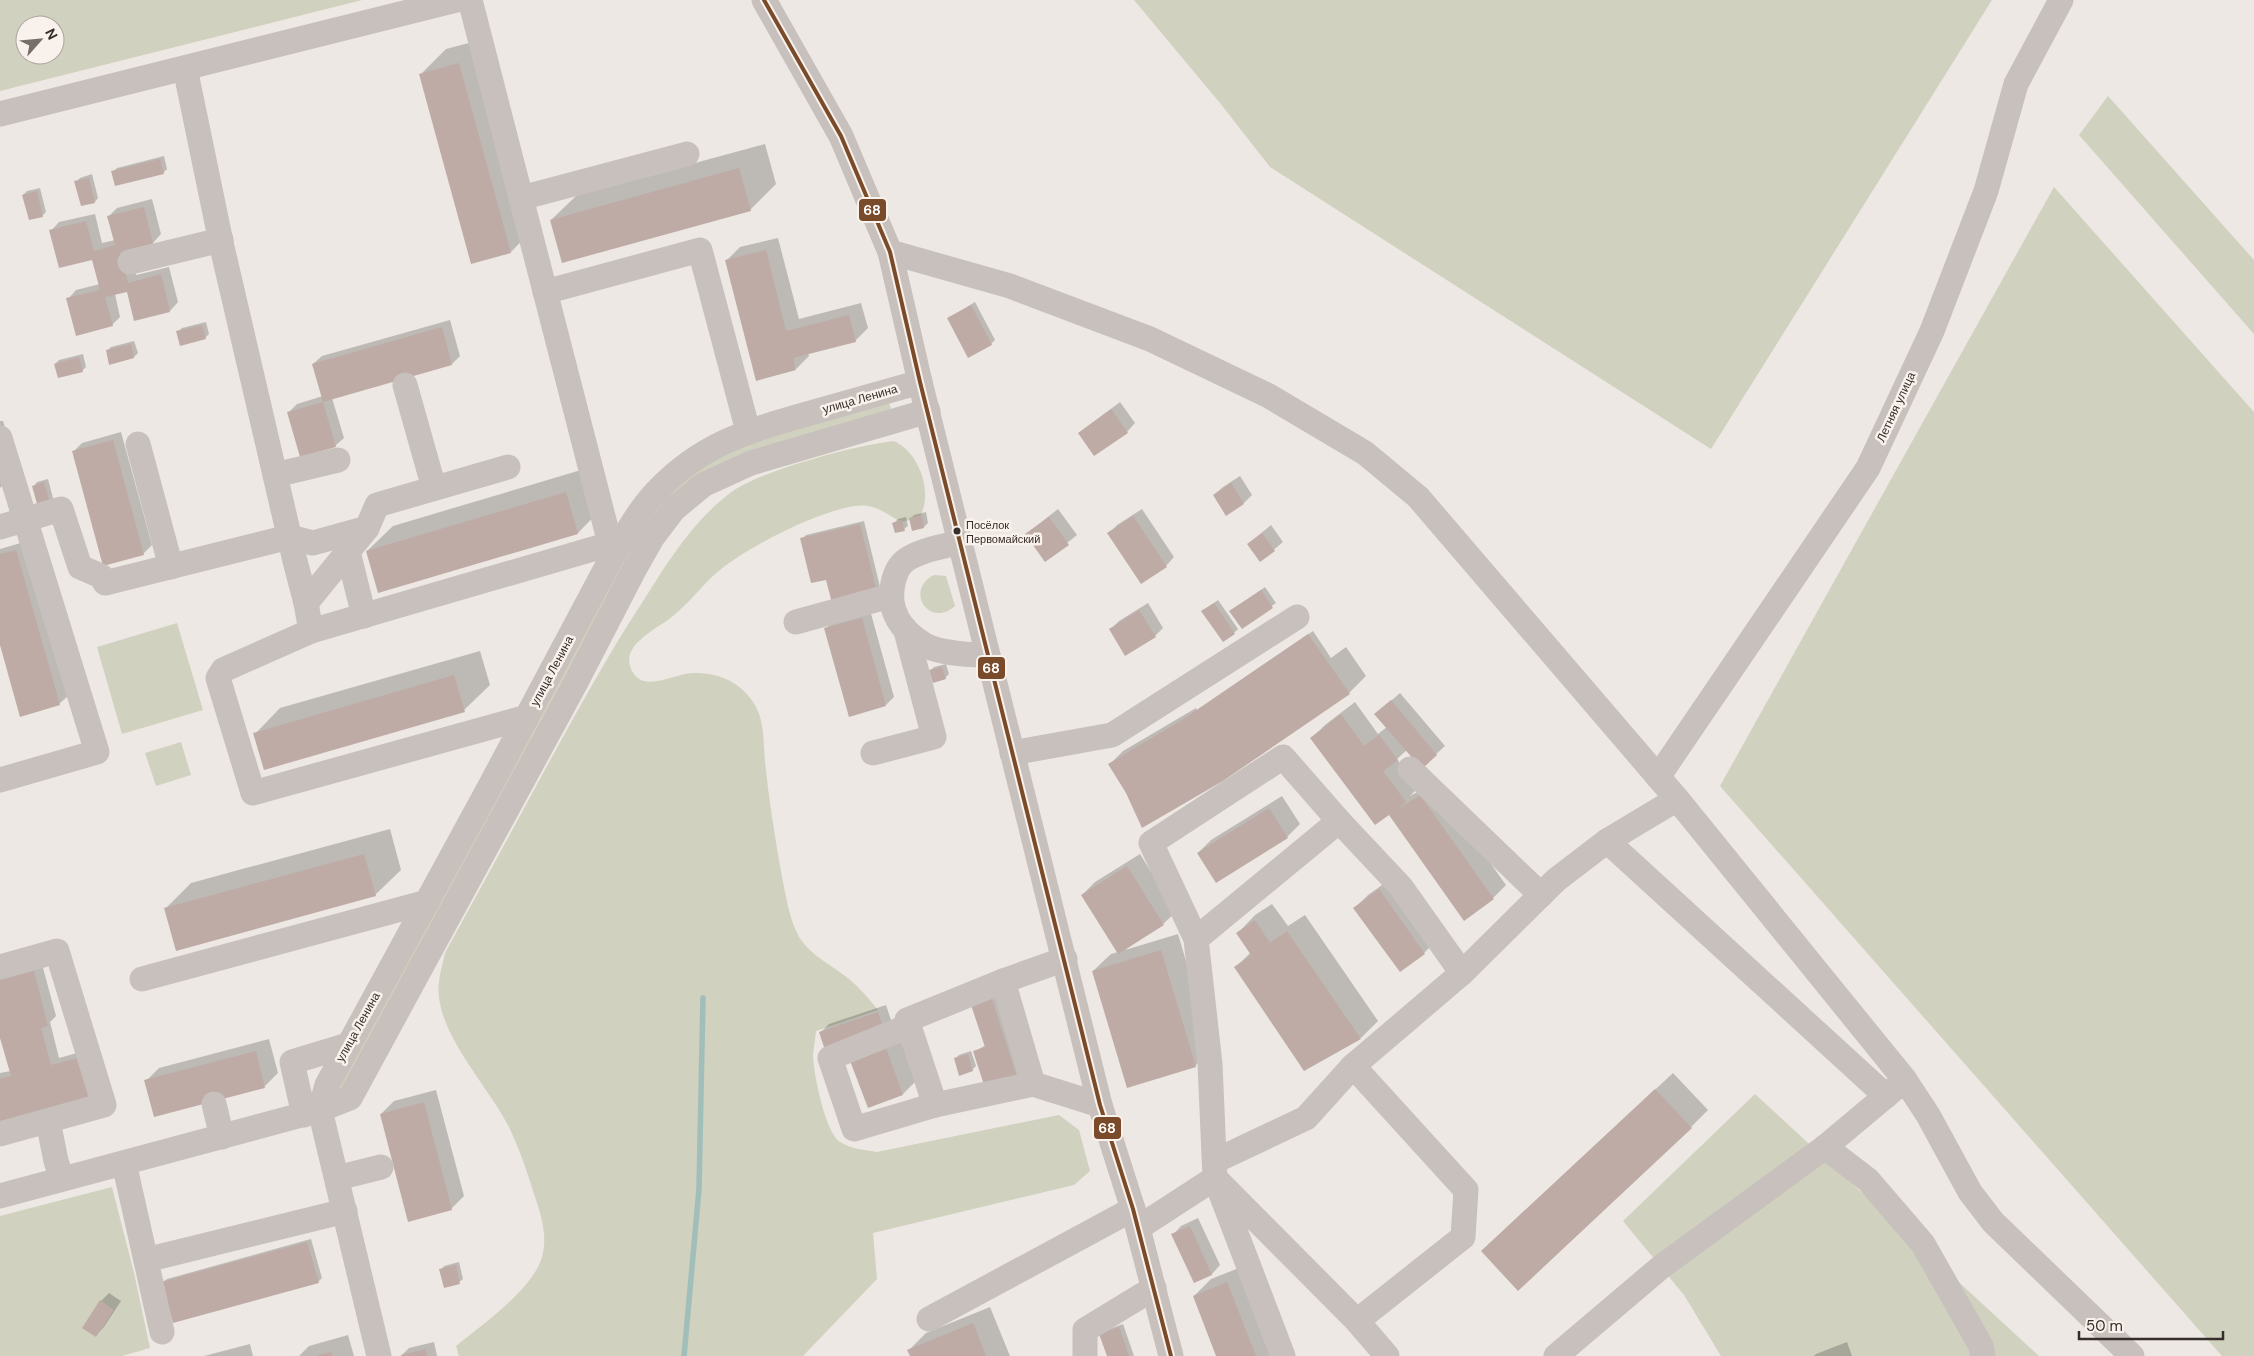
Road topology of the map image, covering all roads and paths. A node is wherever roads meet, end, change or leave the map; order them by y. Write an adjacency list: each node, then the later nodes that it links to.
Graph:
1 (456, 0): 5 (street)
2 (470, 0): 8 (street)
3 (764, 0): 10 (street)
4 (2061, 0): 43 (street, Летняя улица)
5 (185, 68): 6 (street); 9 (street)
6 (0, 114)
7 (687, 154): 8 (street)
8 (521, 198): 12 (street)
9 (221, 240): 11 (street); 21 (street)
10 (890, 252): 13 (street); 43 (street)
11 (130, 262)
12 (545, 292): 16 (street); 28 (street)
13 (920, 382): 15 (street); 16 (street, улица Ленина)
14 (405, 385): 22 (street)
15 (928, 411): 27 (street); 64 (street, улица Ленина)
16 (748, 431): 28 (street, улица Ленина)
17 (0, 438): 23 (street)
18 (138, 444): 29 (street)
19 (338, 460): 21 (street)
20 (508, 467): 22 (street)
21 (274, 475): 25 (street)
22 (434, 488): 26 (street)
23 (25, 520): 24 (street); 29 (street); 42 (street)
24 (0, 527)
25 (289, 538): 26 (street); 29 (street); 31 (street)
26 (353, 538): 31 (street); 32 (street)
27 (960, 542): 30 (street); 37 (street)
28 (612, 549): 32 (street); 38 (street, улица Ленина)
29 (171, 567)
30 (890, 596): 34 (street); 36 (street)
31 (306, 603): 35 (street)
32 (364, 616): 35 (street)
33 (1297, 617): 40 (street)
34 (796, 622)
35 (311, 631): 38 (street)
36 (906, 632): 37 (street); 39 (street)
37 (988, 656): 40 (street)
38 (527, 717): 48 (street, улица Ленина)
39 (873, 753)
40 (1012, 753): 50 (street)
41 (1410, 769): 47 (street)
42 (2, 773)
43 (1658, 777): 44 (street)
44 (1677, 799): 46 (street); 58 (street)
45 (1339, 821): 49 (street); 49 (street); 52 (street)
46 (1607, 841): 47 (street); 60 (street)
47 (1541, 895): 52 (street)
48 (427, 902): 53 (street); 56 (street, улица Ленина)
49 (1196, 938): 71 (street)
50 (1065, 959): 54 (street); 63 (street)
51 (0, 968): 65 (street)
52 (1462, 973): 57 (street)
53 (142, 978)
54 (1003, 981): 55 (street); 59 (street)
55 (908, 1026): 62 (street); 62 (street)
56 (348, 1045): 64 (street, улица Ленина); 64 (street)
57 (1353, 1066): 71 (street); 80 (street)
58 (1904, 1080): 60 (street); 89 (street)
59 (1033, 1084): 62 (street); 63 (street)
60 (1886, 1096): 68 (street)
61 (214, 1104): 67 (street)
62 (935, 1105)
63 (1100, 1105): 76 (street)
64 (312, 1113): 67 (street, улица Ленина); 72 (street)
65 (48, 1121): 66 (street); 73 (street)
66 (0, 1134)
67 (222, 1137): 69 (street, улица Ленина)
68 (1825, 1147): 87 (street); 88 (street)
69 (124, 1163): 73 (street, улица Ленина); 77 (street)
70 (381, 1167): 72 (street)
71 (1215, 1170): 76 (street); 80 (street); 85 (street)
72 (337, 1178): 75 (street)
73 (62, 1179): 74 (street, улица Ленина)
74 (0, 1196)
75 (345, 1211): 77 (street); 82 (street)
76 (1136, 1219): 78 (street); 79 (street)
77 (146, 1260): 81 (street)
78 (1154, 1288): 83 (street); 84 (street)
79 (929, 1319)
80 (1357, 1320): 86 (street)
81 (162, 1332)
82 (378, 1356)
83 (1085, 1356)
84 (1172, 1356)
85 (1283, 1356)
86 (1387, 1356)
87 (1556, 1356)
88 (1983, 1356)
89 (2132, 1356)

